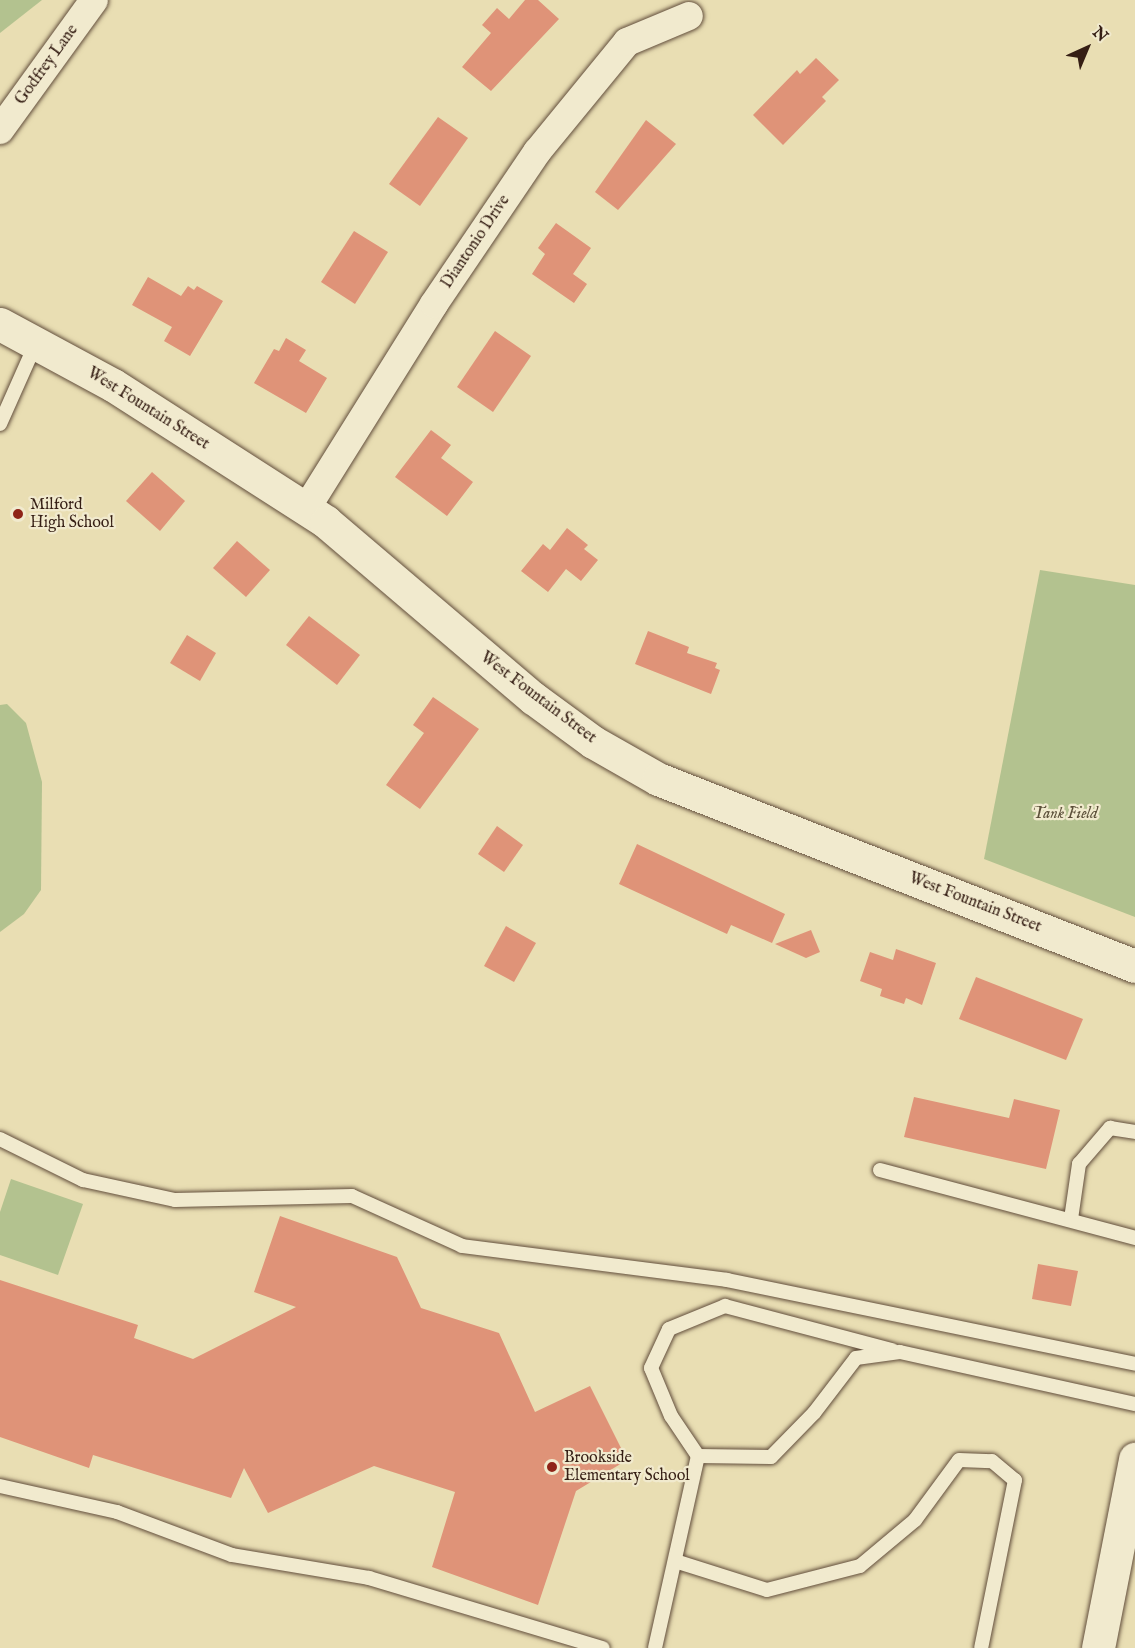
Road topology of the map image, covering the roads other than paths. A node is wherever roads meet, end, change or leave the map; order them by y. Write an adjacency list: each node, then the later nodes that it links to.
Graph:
1 (94, 0): 3 (street, Godfrey Lane)
2 (688, 16): 7 (street, Diantonio Drive)
3 (0, 130)
4 (0, 324): 5 (street, West Fountain Street)
5 (36, 343): 6 (lane); 7 (street, West Fountain Street)
6 (0, 424)
7 (306, 510): 8 (street, West Fountain Street)
8 (1135, 966)
9 (1135, 1132): 12 (lane)
10 (0, 1139): 15 (lane)
11 (880, 1170): 12 (lane)
12 (1071, 1219): 13 (lane)
13 (1135, 1238)
14 (900, 1352): 16 (lane); 17 (lane); 17 (lane)
15 (1135, 1364)
16 (1135, 1404)
17 (698, 1456): 20 (lane)
18 (1135, 1460): 24 (street)
19 (0, 1486): 21 (lane)
20 (675, 1561): 22 (lane); 23 (lane)
21 (603, 1648)
22 (655, 1648)
23 (981, 1648)
24 (1098, 1648)

